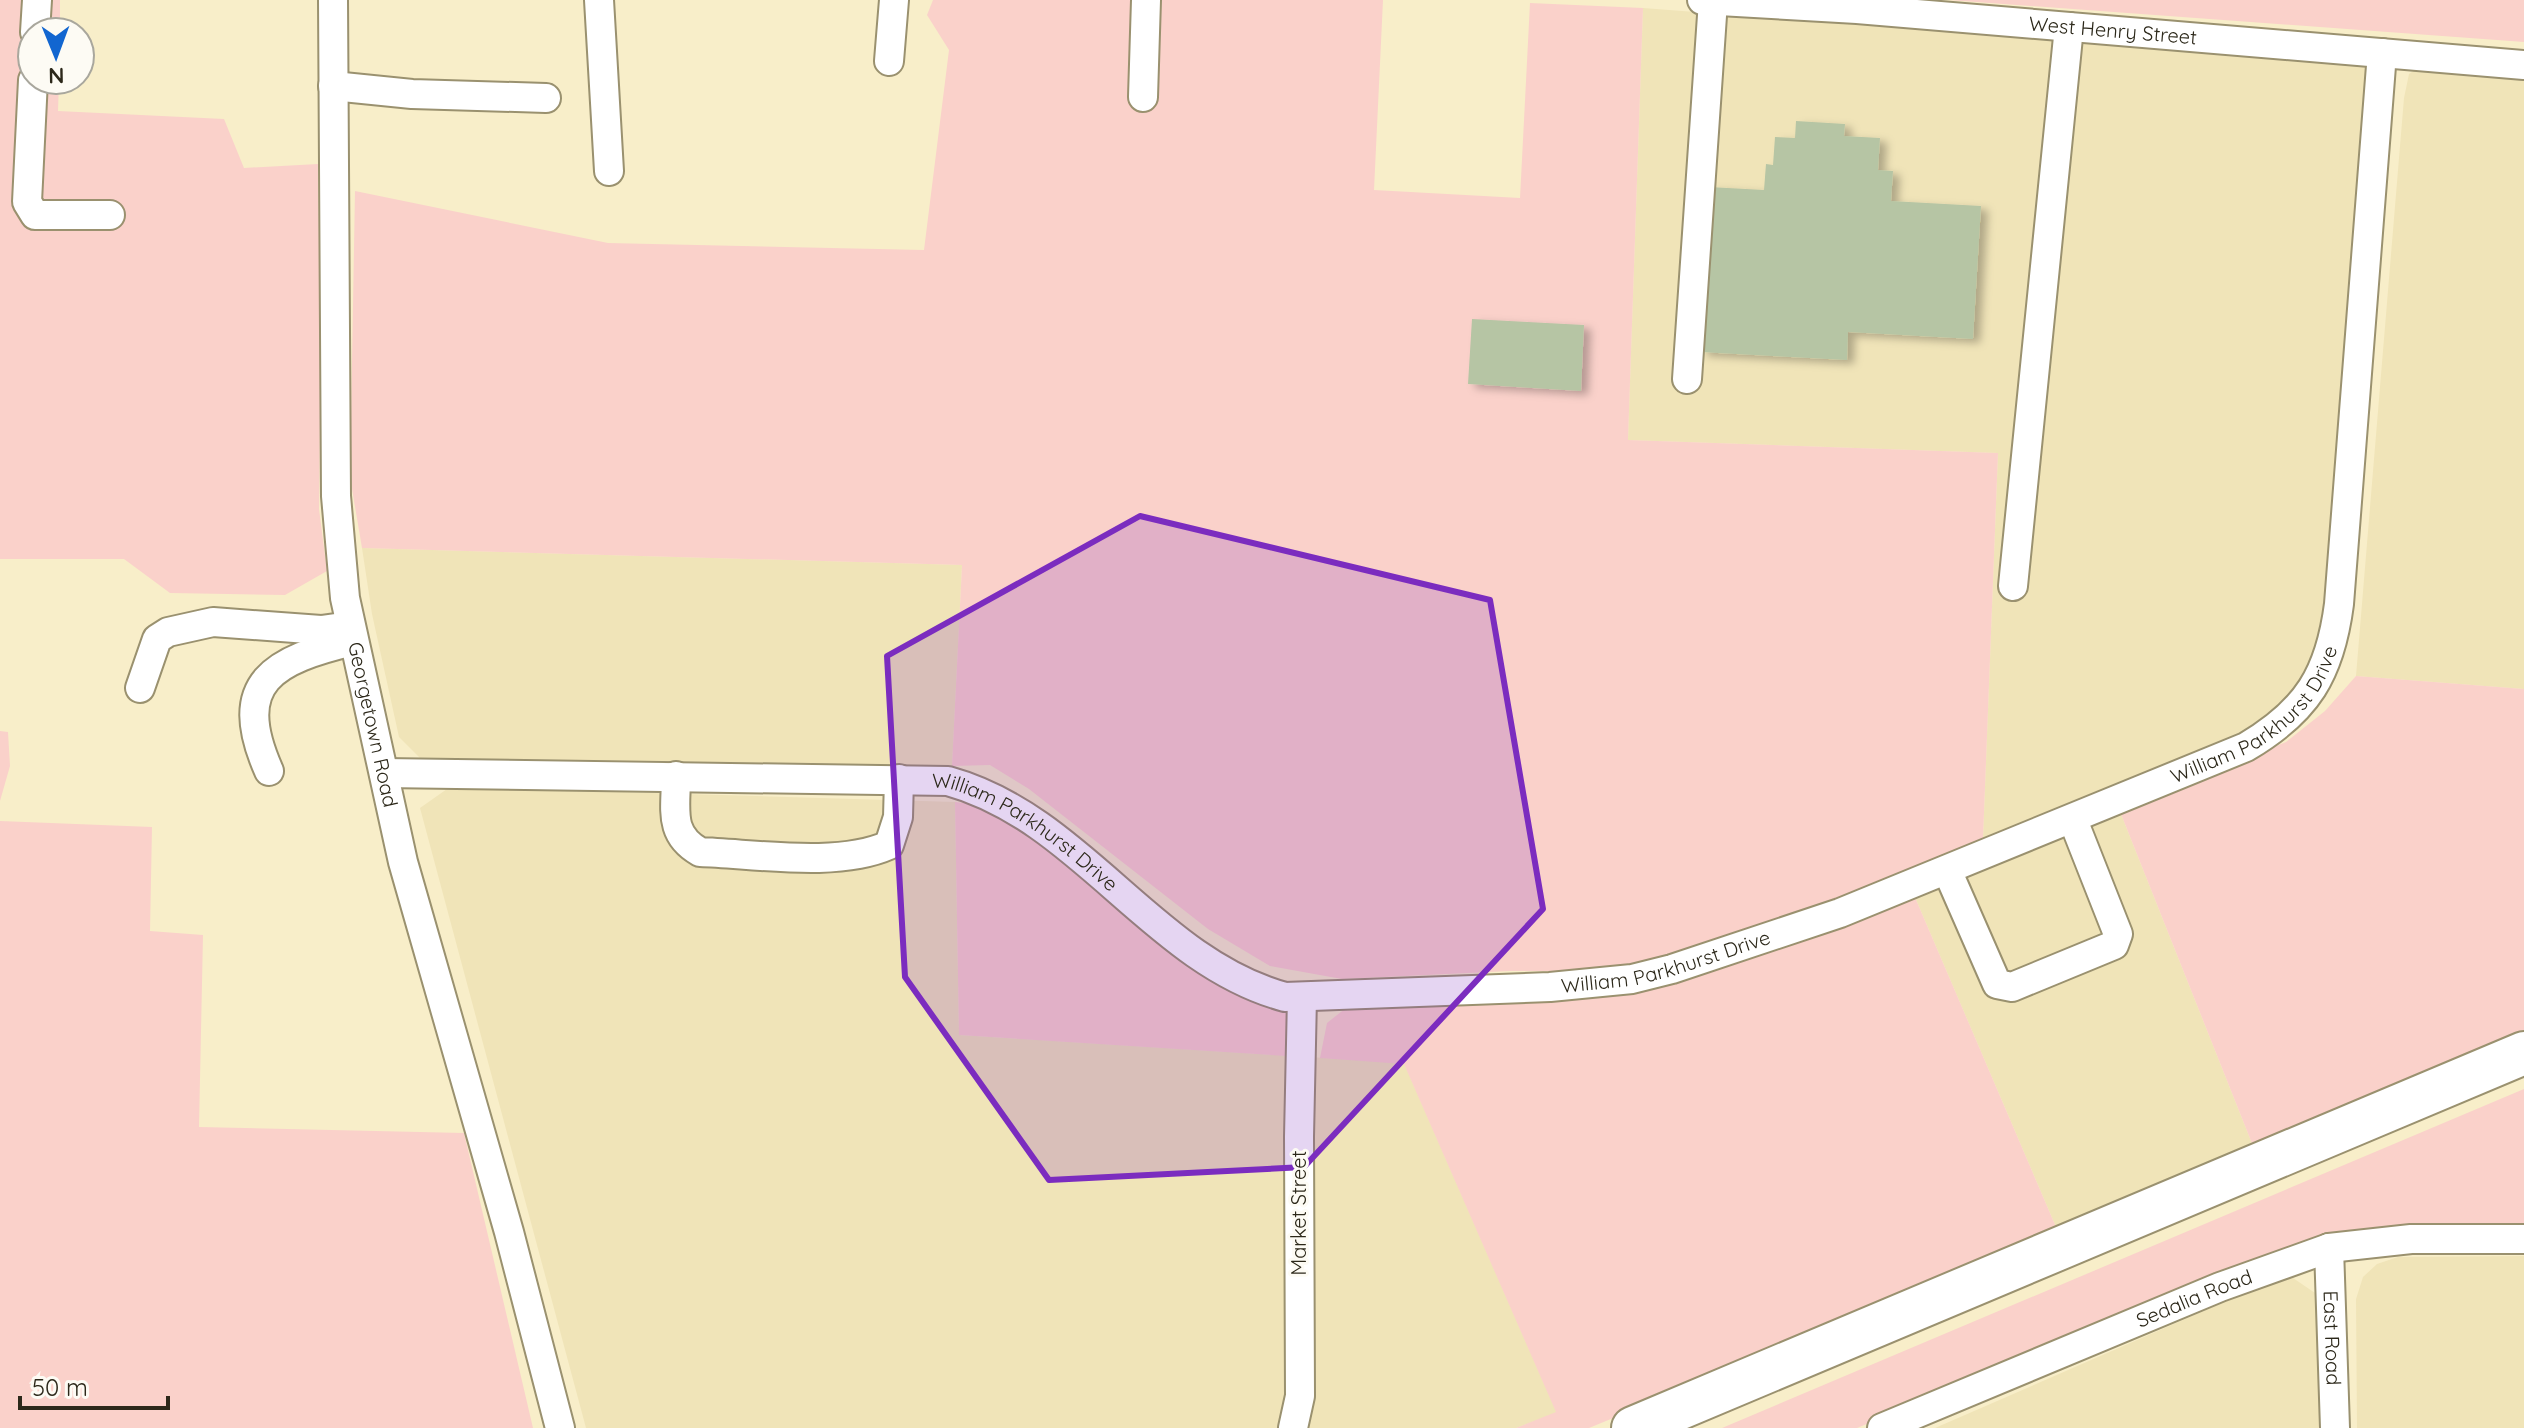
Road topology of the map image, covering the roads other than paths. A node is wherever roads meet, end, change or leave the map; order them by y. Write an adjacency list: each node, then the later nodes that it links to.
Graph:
1 (333, 0): 11 (street, Georgetown Road)
2 (599, 0): 15 (street)
3 (894, 0): 9 (street)
4 (1146, 0): 13 (street)
5 (1702, 0): 6 (street, West Henry Street)
6 (1713, 1): 7 (street, West Henry Street); 17 (street)
7 (2069, 27): 8 (street, West Henry Street); 18 (street)
8 (2382, 53): 10 (street, West Henry Street); 25 (street, William Parkhurst Drive)
9 (889, 61)
10 (2524, 65)
11 (333, 86): 14 (street); 19 (street, Georgetown Road)
12 (32, 96): 16 (street)
13 (1143, 97)
14 (546, 98)
15 (609, 171)
16 (110, 215)
17 (1687, 379)
18 (2013, 586)
19 (352, 634): 20 (street); 21 (street); 22 (street, Georgetown Road)
20 (140, 688)
21 (269, 771)
22 (384, 773): 23 (street, William Parkhurst Drive); 31 (street, Georgetown Road)
23 (676, 776): 24 (street, William Parkhurst Drive); 24 (street)
24 (899, 779): 27 (street, William Parkhurst Drive)
25 (2073, 820): 26 (street, William Parkhurst Drive); 26 (street)
26 (1947, 870): 27 (street, William Parkhurst Drive)
27 (1302, 997): 32 (street, Market Street)
28 (2524, 1053): 33 (highway)
29 (2524, 1239): 30 (street, Sedalia Road)
30 (2329, 1248): 34 (street, Sedalia Road); 35 (street, East Road)
31 (560, 1428)
32 (1293, 1428)
33 (1633, 1428)
34 (1882, 1428)
35 (2335, 1428)

